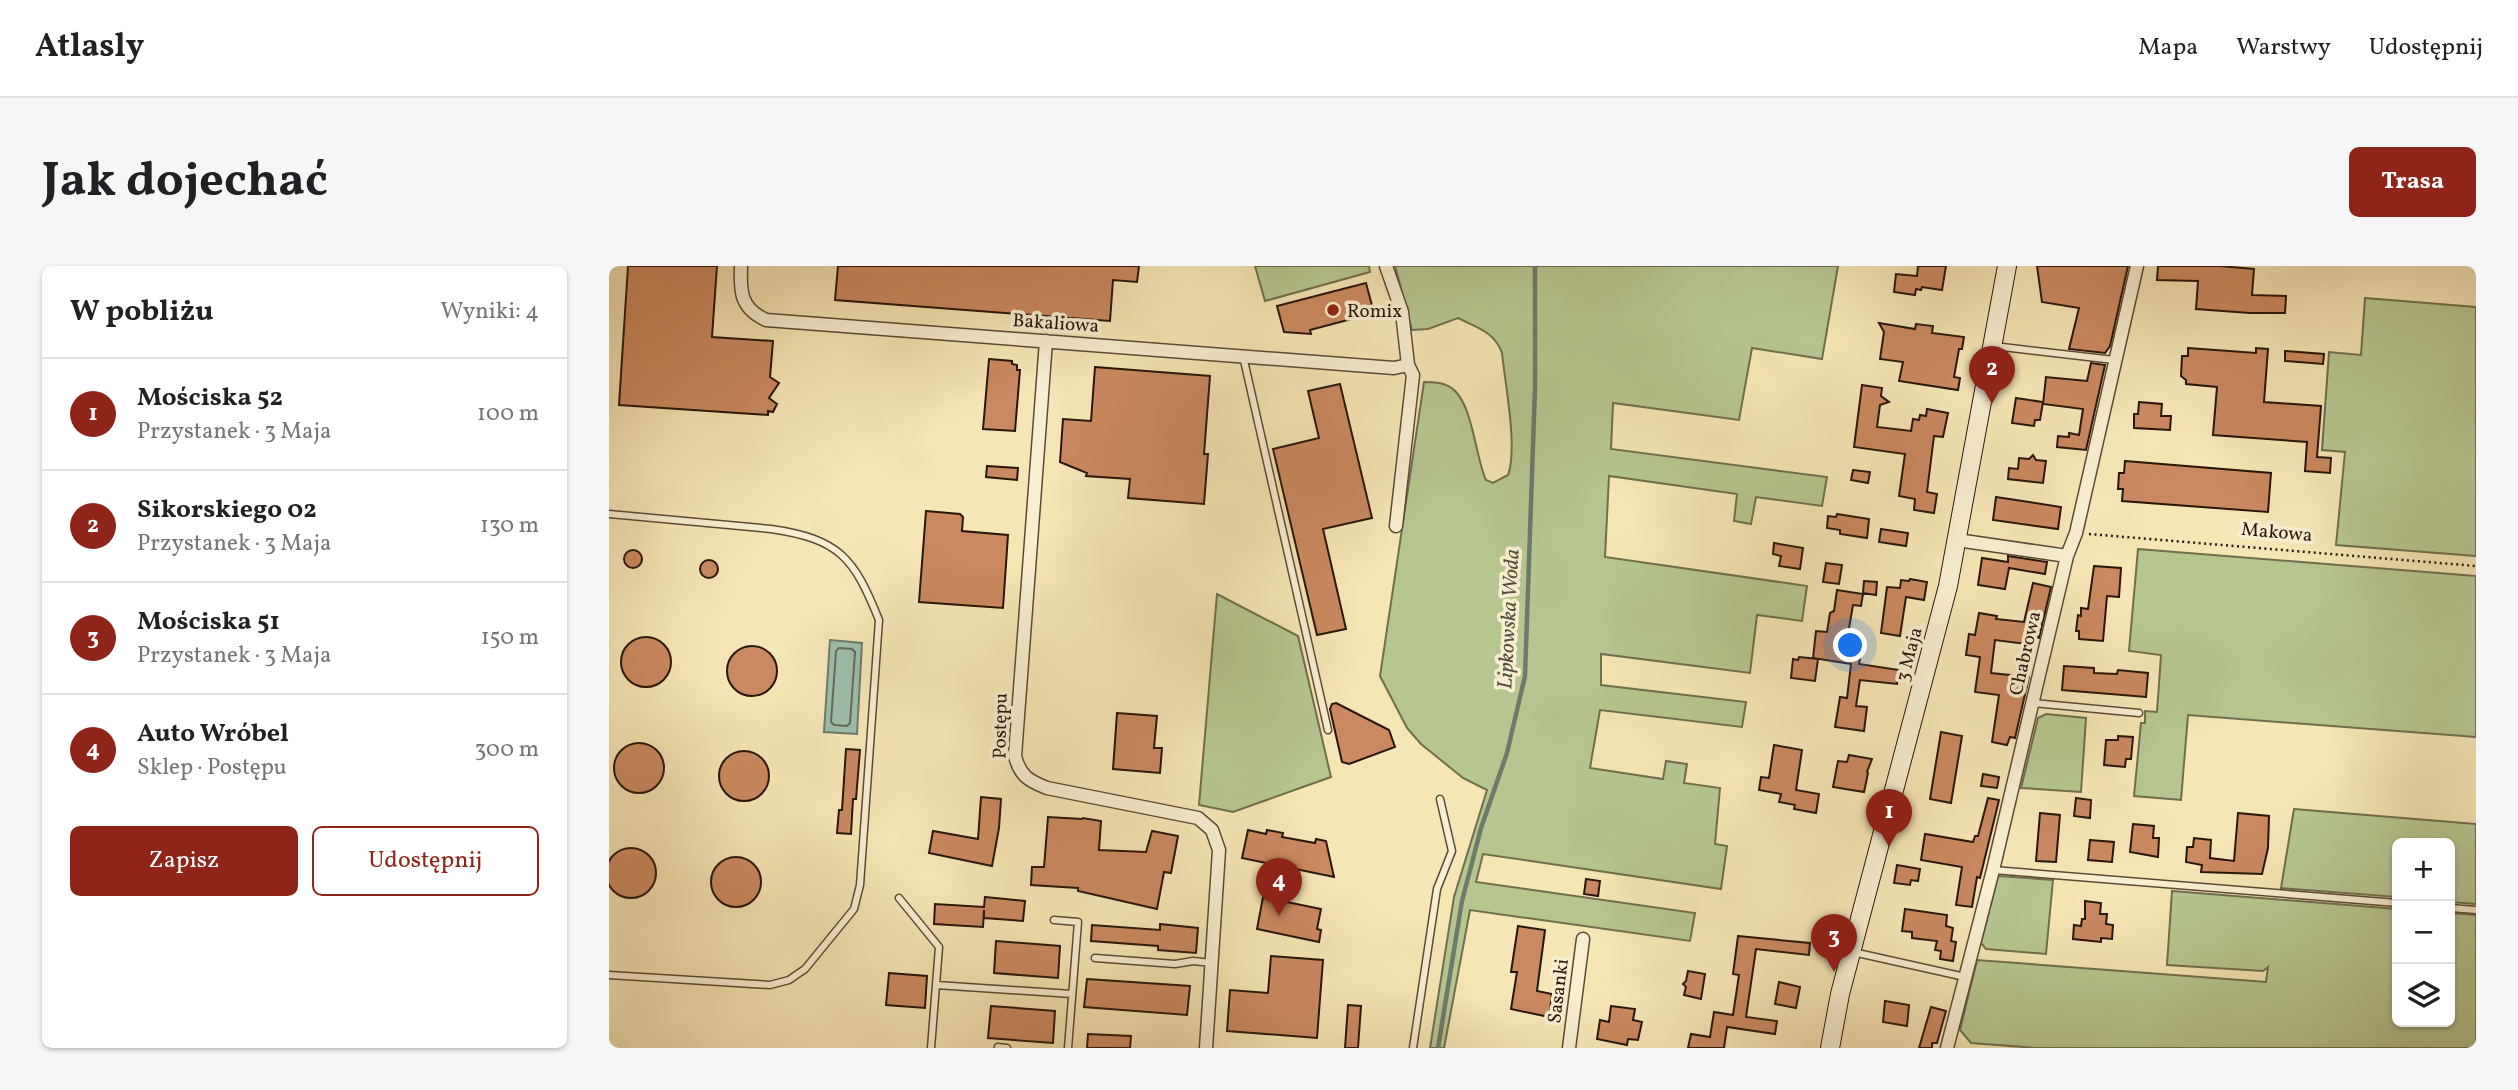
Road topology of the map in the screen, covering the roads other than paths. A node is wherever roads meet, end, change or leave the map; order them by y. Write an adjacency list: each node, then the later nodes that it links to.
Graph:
1 (741, 266): 5 (street, Bakaliowa)
2 (1386, 266): 9 (street)
3 (2007, 266): 6 (main road, 3 Maja)
4 (2137, 266): 8 (street, Chabrowa)
5 (1046, 341): 7 (street, Bakaliowa); 27 (street, Postępu)
6 (1992, 346): 8 (lane); 12 (main road, 3 Maja)
7 (1243, 356): 9 (street, Bakaliowa); 16 (lane)
8 (2114, 360): 13 (street, Chabrowa)
9 (1408, 365): 11 (street)
10 (609, 514): 28 (lane)
11 (1396, 526)
12 (1957, 540): 13 (street); 25 (main road, 3 Maja)
13 (2067, 556): 14 (street, Chabrowa)
14 (2031, 703): 15 (lane); 18 (street, Chabrowa)
15 (2139, 713)
16 (1328, 730)
17 (1440, 799): 37 (lane)
18 (1993, 870): 20 (lane); 29 (street, Chabrowa)
19 (899, 898): 30 (lane)
20 (2392, 903)
21 (2455, 908): 22 (lane)
22 (2476, 910)
23 (1054, 920): 31 (lane)
24 (1583, 939): 38 (street, Sasanki)
25 (1851, 951): 29 (lane); 39 (main road, 3 Maja)
26 (1095, 958): 27 (lane)
27 (1212, 963): 36 (street, Postępu)
28 (609, 975)
29 (1965, 977): 40 (street, Chabrowa)
30 (936, 985): 31 (lane); 33 (lane)
31 (1072, 994): 35 (lane)
32 (998, 1047): 34 (lane)
33 (931, 1048)
34 (1007, 1048)
35 (1068, 1048)
36 (1206, 1048)
37 (1413, 1048)
38 (1569, 1048)
39 (1830, 1048)
40 (1947, 1048)

